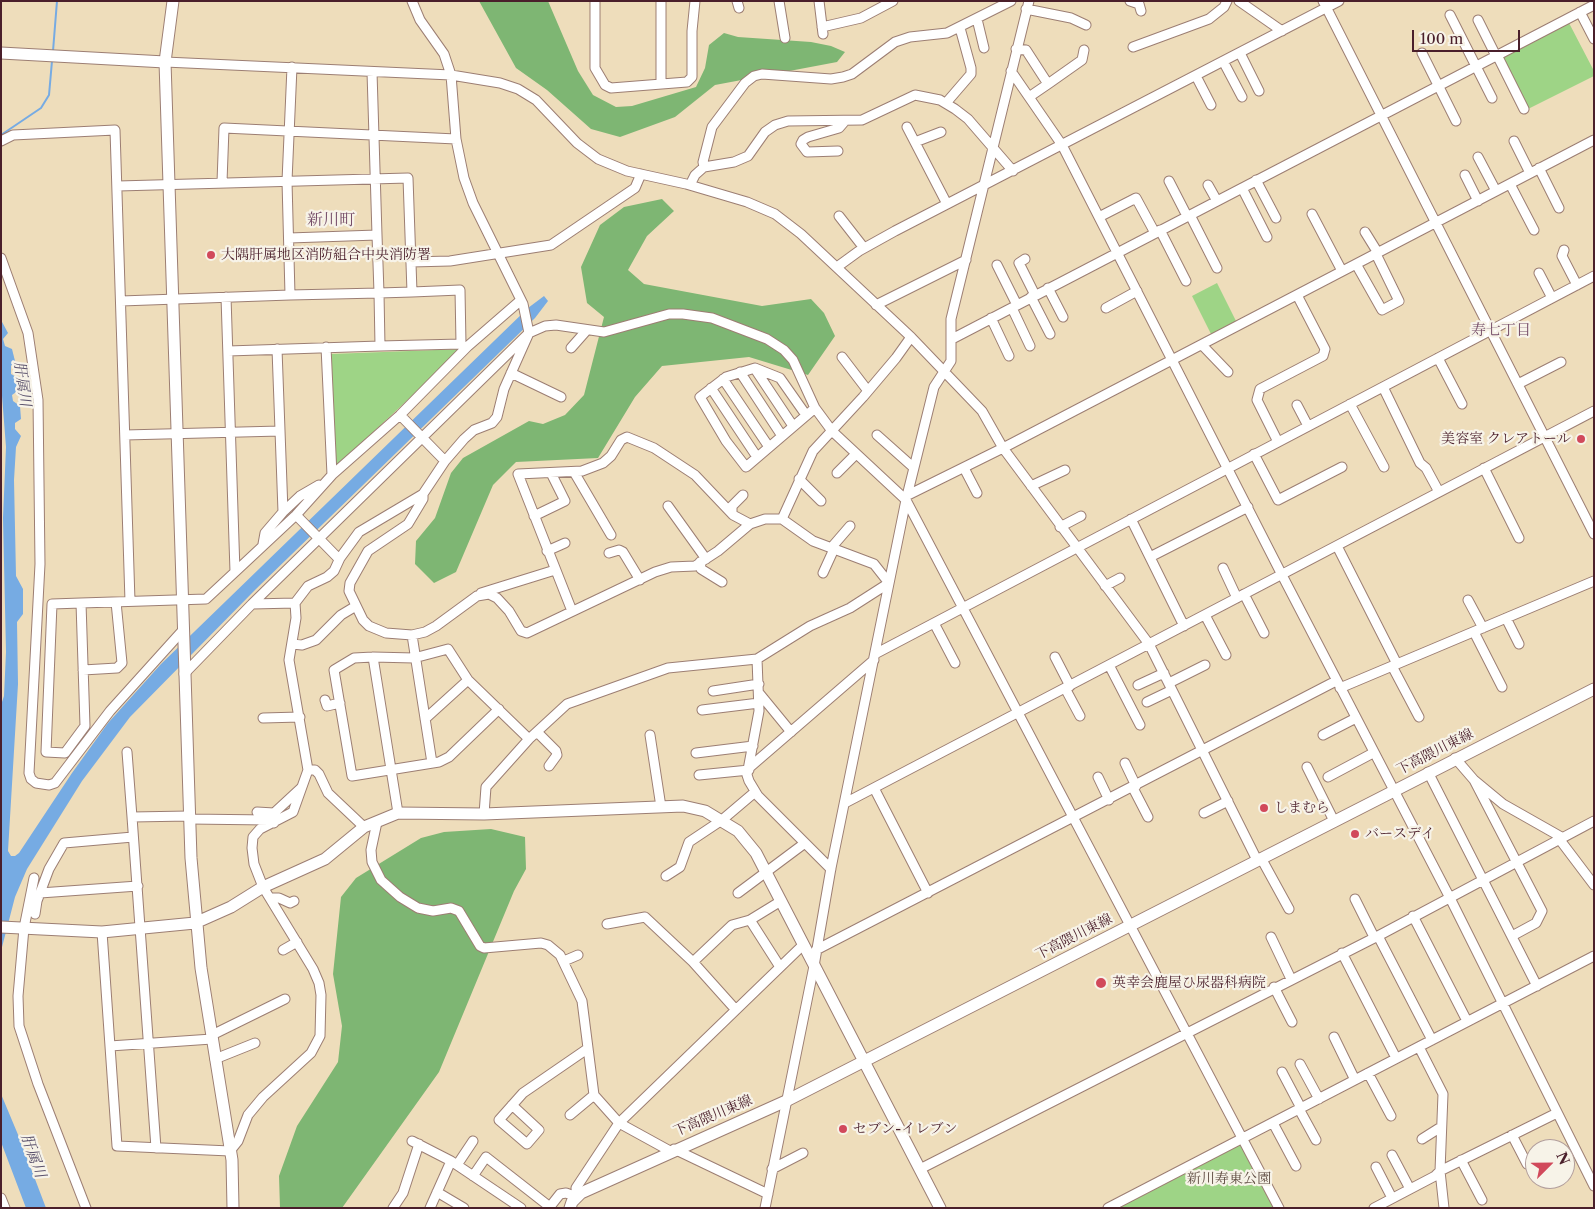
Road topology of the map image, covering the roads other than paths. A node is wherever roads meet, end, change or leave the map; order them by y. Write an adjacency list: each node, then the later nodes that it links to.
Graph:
1 (173, 1): 36 (street)
2 (412, 1): 41 (street)
3 (595, 1): 43 (street)
4 (661, 1): 43 (street)
5 (695, 1): 43 (street)
6 (779, 1): 25 (street)
7 (819, 1): 8 (street)
8 (892, 1)
9 (1011, 1): 20 (street)
10 (1130, 1): 17 (street)
11 (1227, 1): 27 (street)
12 (1239, 1): 24 (street)
13 (1339, 1): 15 (street)
14 (1028, 5): 22 (street); 29 (street)
15 (1324, 5): 24 (street); 53 (street)
16 (1594, 6): 18 (street)
17 (1141, 11)
18 (1580, 12): 26 (street); 34 (street)
19 (1450, 15): 37 (street)
20 (977, 19): 23 (street); 28 (street)
21 (1478, 20): 34 (street)
22 (1086, 25)
23 (960, 28): 50 (street); 69 (street)
24 (1282, 31): 32 (street)
25 (785, 38)
26 (1594, 39)
27 (1133, 47)
28 (984, 48)
29 (1016, 49): 39 (street); 44 (street)
30 (1084, 50): 44 (street)
31 (1, 53): 36 (street)
32 (1240, 53): 35 (street); 46 (street)
33 (1422, 53): 45 (street)
34 (1496, 56): 37 (street); 52 (street)
35 (1223, 61): 42 (street); 48 (street)
36 (165, 62): 38 (street); 81 (street)
37 (1476, 66): 45 (street); 49 (street)
38 (292, 67): 40 (street); 57 (street)
39 (1011, 71): 47 (street); 66 (street)
40 (372, 72): 41 (street); 59 (street)
41 (451, 75): 60 (street); 73 (street)
42 (1196, 76): 51 (street); 65 (street)
43 (661, 84)
44 (1048, 84): 47 (street)
45 (1438, 86): 53 (street); 54 (street)
46 (1259, 90)
47 (1029, 96): 65 (street)
48 (1242, 97)
49 (1492, 98)
50 (946, 103): 55 (street); 66 (street)
51 (1210, 105)
52 (1524, 109)
53 (1381, 116): 76 (street); 97 (street)
54 (1456, 120)
55 (845, 121): 67 (street); 69 (street)
56 (907, 126): 64 (street)
57 (289, 131): 59 (street); 77 (street); 79 (street)
58 (941, 132): 64 (street)
59 (374, 135): 60 (street); 75 (street)
60 (456, 139): 108 (street)
61 (1594, 140): 70 (street)
62 (1, 141): 84 (street)
63 (1514, 141): 72 (street)
64 (916, 142): 90 (street)
65 (1062, 145): 71 (street); 95 (street)
66 (994, 148): 71 (street); 85 (street)
67 (838, 152)
68 (1478, 157): 87 (street)
69 (704, 167): 82 (street)
70 (1539, 168): 72 (street); 91 (street)
71 (1013, 171): 85 (street)
72 (1530, 173): 80 (street)
73 (641, 174): 82 (street); 108 (street)
74 (1465, 175): 88 (street)
75 (376, 178): 77 (street); 101 (street); 112 (street)
76 (1256, 180): 86 (street); 96 (street)
77 (287, 181): 79 (street); 103 (street)
78 (1169, 181): 94 (street)
79 (222, 182): 81 (street)
80 (1510, 184): 87 (street); 98 (street)
81 (170, 185): 84 (street); 131 (street)
82 (690, 185): 115 (street)
83 (1208, 185): 89 (street)
84 (118, 186): 132 (street)
85 (984, 186): 90 (street); 111 (street)
86 (1242, 188): 89 (street); 102 (street)
87 (1496, 191): 88 (street)
88 (1478, 200): 97 (street)
89 (1217, 201): 94 (street)
90 (947, 204): 104 (street)
91 (1559, 208)
92 (1312, 214): 117 (street)
93 (839, 216): 104 (street)
94 (1188, 216): 99 (street); 116 (street)
95 (1099, 217): 99 (street); 106 (street)
96 (1276, 218)
97 (1436, 223): 107 (street); 139 (street)
98 (1534, 230)
99 (1157, 232): 106 (street); 120 (street)
100 (1365, 232): 107 (street)
101 (377, 235): 103 (street); 124 (street)
102 (1267, 237)
103 (288, 238): 126 (street)
104 (864, 248): 115 (street)
105 (1564, 250): 121 (street)
106 (1117, 252): 122 (street); 123 (street)
107 (1377, 253): 113 (street); 113 (street)
108 (499, 254): 112 (street); 133 (street)
109 (1, 258): 270 (street)
110 (1025, 259): 128 (street)
111 (966, 260): 134 (street); 144 (street)
112 (411, 262): 125 (street)
113 (1356, 264): 117 (street)
114 (997, 265): 135 (street)
115 (837, 267): 134 (street)
116 (1217, 268)
117 (1342, 272): 127 (street)
118 (1538, 273): 130 (street)
119 (1594, 276): 121 (street)
120 (1186, 281)
121 (1577, 285): 130 (street)
122 (1048, 288): 128 (street); 137 (street)
123 (1137, 291): 136 (street); 156 (street)
124 (379, 292): 125 (street); 126 (street); 147 (street)
125 (412, 292): 145 (street)
126 (290, 295): 129 (street)
127 (1297, 295): 146 (street); 187 (street)
128 (1033, 296): 135 (street); 142 (street)
129 (226, 297): 131 (street); 152 (street)
130 (1552, 298): 139 (street)
131 (173, 299): 132 (street); 182 (street)
132 (122, 301): 181 (street)
133 (522, 302): 140 (street); 145 (street)
134 (876, 305): 143 (street)
135 (1014, 306): 138 (street); 148 (street)
136 (1106, 308)
137 (1063, 317)
138 (991, 318): 144 (street); 153 (street)
139 (1490, 330): 155 (street); 164 (street)
140 (528, 331): 141 (street); 162 (street); 186 (street)
141 (586, 331): 150 (street); 172 (street)
142 (1050, 334)
143 (911, 337): 159 (street); 167 (street)
144 (952, 339): 159 (street)
145 (465, 345): 147 (street); 175 (street)
146 (1202, 345): 156 (street); 161 (street)
147 (380, 346): 149 (street)
148 (1030, 346)
149 (326, 347): 151 (street); 204 (street)
150 (571, 348)
151 (277, 349): 152 (street); 178 (street)
152 (228, 351): 180 (street)
153 (1009, 356)
154 (842, 357): 167 (street)
155 (1438, 358): 165 (street); 170 (street)
156 (1173, 360): 189 (street); 198 (street)
157 (1561, 362): 164 (street)
158 (755, 368): 160 (street); 174 (street); 176 (street)
159 (943, 371): 189 (street); 196 (street)
160 (740, 372): 163 (street); 184 (street)
161 (1228, 372)
162 (511, 374): 168 (street); 193 (street)
163 (723, 379): 166 (street); 188 (street)
164 (1518, 384): 185 (street)
165 (1383, 387): 169 (street); 209 (street)
166 (711, 388): 192 (street); 192 (street)
167 (868, 391): 179 (street)
168 (561, 397)
169 (1350, 404): 177 (street); 195 (street)
170 (1462, 404)
171 (1296, 405): 177 (street)
172 (815, 408): 174 (street); 179 (street)
173 (1594, 411): 185 (street)
174 (806, 415): 176 (street)
175 (403, 418): 186 (street); 204 (street)
176 (793, 426): 184 (street)
177 (1308, 426): 187 (street)
178 (280, 431): 180 (street); 216 (street)
179 (832, 431): 190 (street); 205 (street)
180 (232, 433): 182 (street); 242 (street)
181 (125, 435): 182 (street); 258 (street)
182 (178, 435): 255 (street)
183 (878, 435): 196 (street)
184 (782, 436): 188 (street)
185 (1544, 437): 199 (street); 226 (street)
186 (421, 438): 193 (street); 228 (street)
187 (1278, 442): 191 (street)
188 (769, 447): 192 (street)
189 (1003, 448): 197 (street); 207 (street)
190 (856, 454): 202 (street); 212 (street)
191 (1254, 454): 194 (street); 198 (street)
192 (757, 458)
193 (445, 461): 210 (street)
194 (1342, 467)
195 (1384, 467)
196 (914, 468): 212 (street)
197 (964, 468): 208 (street); 212 (street)
198 (1228, 468): 215 (street); 222 (street)
199 (1484, 468): 209 (street); 229 (street)
200 (1065, 470): 207 (street)
201 (574, 472): 203 (street); 217 (street); 227 (street)
202 (837, 473)
203 (551, 474): 218 (street); 218 (street)
204 (332, 475): 206 (street)
205 (799, 479): 213 (street); 221 (street)
206 (325, 482): 216 (street); 220 (street)
207 (1031, 486): 225 (street)
208 (977, 492)
209 (1439, 492): 232 (street)
210 (423, 494): 238 (street); 262 (street)
211 (743, 495): 217 (street)
212 (907, 498): 250 (street); 263 (street)
213 (820, 500)
214 (668, 506): 239 (street)
215 (1248, 507): 237 (street); 245 (street)
216 (284, 512): 231 (street)
217 (732, 514): 223 (street)
218 (534, 516): 235 (street)
219 (1081, 516): 225 (street)
220 (299, 517): 228 (street); 231 (street)
221 (782, 519): 223 (street); 234 (street)
222 (1131, 519): 233 (street); 237 (street)
223 (750, 524): 239 (street)
224 (850, 526): 234 (street)
225 (1060, 527): 233 (street)
226 (1594, 534)
227 (610, 535)
228 (318, 538): 238 (street); 261 (street)
229 (1519, 538)
230 (565, 543): 235 (street)
231 (263, 544): 242 (street)
232 (1337, 546): 245 (street); 286 (street)
233 (1076, 548): 251 (street); 263 (street)
234 (832, 549): 243 (street); 250 (street)
235 (547, 551): 241 (street)
236 (609, 553): 247 (street)
237 (1150, 557): 268 (street)
238 (339, 559): 260 (street)
239 (703, 560): 247 (street); 249 (street)
240 (1223, 568): 254 (street)
241 (555, 570): 252 (street); 264 (street)
242 (235, 572): 255 (street)
243 (823, 573)
244 (520, 574): 252 (street)
245 (1282, 575): 254 (street); 292 (street)
246 (1120, 578): 251 (street)
247 (640, 580): 264 (street)
248 (1594, 581): 266 (street)
249 (722, 582)
250 (889, 583): 279 (street); 282 (street)
251 (1105, 586): 275 (street)
252 (486, 591): 253 (street)
253 (477, 596): 264 (street); 273 (street)
254 (1241, 596): 265 (street); 272 (street)
255 (182, 600): 258 (street); 270 (street)
256 (1468, 600): 269 (street)
257 (116, 602): 258 (street); 259 (street); 287 (street)
258 (130, 602)
259 (81, 603): 287 (street); 287 (street)
260 (295, 603): 261 (street); 274 (street)
261 (252, 604): 289 (street)
262 (356, 606): 273 (street); 274 (street)
263 (961, 608): 267 (street); 305 (street)
264 (572, 610)
265 (1205, 615): 268 (street); 277 (street)
266 (1506, 618): 269 (street); 276 (street)
267 (934, 623): 279 (street); 283 (street)
268 (1184, 626): 275 (street)
269 (1483, 628): 271 (street)
270 (184, 631): 289 (street)
271 (1474, 632): 286 (street); 294 (street)
272 (1264, 633)
273 (412, 635): 281 (street)
274 (292, 644): 308 (street)
275 (1149, 644): 284 (street); 288 (street)
276 (1519, 644)
277 (1226, 655)
278 (373, 657): 281 (street); 301 (street); 329 (street)
279 (874, 657): 313 (street); 343 (street)
280 (1056, 657): 295 (street)
281 (414, 658): 290 (street); 311 (street)
282 (757, 659): 296 (street); 314 (street)
283 (955, 664)
284 (1109, 665): 295 (street); 312 (street)
285 (1205, 665): 293 (street)
286 (1394, 665): 292 (street); 307 (street)
287 (83, 670)
288 (1164, 673): 291 (street); 293 (street)
289 (184, 674): 351 (street)
290 (468, 680): 303 (street); 311 (street)
291 (1138, 685)
292 (1338, 685): 310 (street); 319 (street)
293 (1170, 686): 300 (street); 319 (street)
294 (1502, 686)
295 (1068, 687): 305 (street); 306 (street)
296 (759, 688): 298 (street); 302 (street); 313 (street)
297 (1594, 689): 323 (street, 下高隈川東線)
298 (713, 691)
299 (325, 700): 301 (street)
300 (1147, 702)
301 (340, 703): 329 (street)
302 (759, 703): 304 (street); 318 (street)
303 (498, 709): 317 (street); 324 (street)
304 (702, 710)
305 (1018, 713): 338 (street); 352 (street)
306 (1080, 716)
307 (1419, 716)
308 (300, 717): 309 (street); 330 (street)
309 (264, 718)
310 (1356, 718): 316 (street); 322 (street)
311 (425, 719): 324 (street)
312 (1140, 725)
313 (791, 732): 328 (street)
314 (538, 733): 317 (street); 326 (street)
315 (650, 735): 344 (street)
316 (1323, 736)
317 (529, 739): 348 (street)
318 (753, 746): 321 (street); 328 (street)
319 (1203, 751): 337 (street); 342 (street)
320 (127, 752): 349 (street)
321 (696, 752)
322 (1374, 753): 333 (street); 339 (street)
323 (1455, 758): 331 (street, 下高隈川東線); 335 (street)
324 (432, 763): 329 (street)
325 (1125, 763): 337 (street)
326 (549, 766)
327 (1308, 767): 354 (street)
328 (749, 768): 332 (street); 340 (street)
329 (391, 769): 346 (street)
330 (308, 770): 336 (street); 358 (street)
331 (1428, 772): 339 (street, 下高隈川東線); 368 (street)
332 (700, 774)
333 (1328, 776)
334 (1098, 777): 341 (street)
335 (1474, 780): 360 (street); 363 (street)
336 (303, 786): 345 (street); 357 (street)
337 (1134, 787): 341 (street); 350 (street)
338 (874, 788): 343 (street); 374 (street)
339 (1393, 790): 354 (street, 下高隈川東線); 376 (street)
340 (755, 792): 353 (street); 361 (street)
341 (1109, 800): 352 (street)
342 (1228, 802): 347 (street); 362 (street)
343 (845, 803): 364 (street)
344 (661, 807): 348 (street); 353 (street)
345 (257, 812)
346 (398, 813): 348 (street); 355 (street)
347 (1204, 813)
348 (484, 814)
349 (132, 817): 351 (street); 359 (street)
350 (1148, 817)
351 (189, 818): 357 (street); 384 (street)
352 (1074, 819): 374 (street); 386 (street)
353 (722, 820): 365 (street); 366 (street)
354 (1334, 820): 362 (street, 下高隈川東線)
355 (377, 822): 358 (street); 401 (street)
356 (1594, 822): 360 (street)
357 (274, 823): 371 (street)
358 (364, 827): 371 (street)
359 (133, 837): 370 (street); 372 (street)
360 (1562, 839): 363 (street); 369 (street)
361 (805, 843): 364 (street); 365 (street)
362 (1259, 859): 380 (street); 386 (street, 下高隈川東線)
363 (1517, 862): 368 (street); 392 (street)
364 (831, 870): 397 (street)
365 (766, 872): 373 (street); 379 (street)
366 (666, 876)
367 (34, 878): 388 (street)
368 (1483, 880): 376 (street); 392 (street)
369 (1594, 885)
370 (138, 886): 372 (street); 389 (street)
371 (263, 886): 375 (street); 384 (street)
372 (40, 893): 381 (street)
373 (738, 893)
374 (928, 893): 397 (street)
375 (270, 898): 378 (street); 394 (street)
376 (1450, 898): 382 (street); 409 (street)
377 (1355, 900): 391 (street)
378 (294, 901)
379 (780, 901): 383 (street); 395 (street)
380 (1289, 909)
381 (35, 914)
382 (1413, 916): 391 (street); 411 (street)
383 (750, 920): 402 (street); 404 (street)
384 (196, 923): 389 (street); 414 (street)
385 (607, 924): 402 (street)
386 (1128, 926): 413 (street); 424 (street, 下高隈川東線)
387 (1, 927): 388 (street)
388 (22, 928): 390 (street); 469 (street)
389 (139, 929): 390 (street); 418 (street)
390 (102, 932): 419 (street)
391 (1376, 936): 398 (street); 416 (street)
392 (1512, 936): 406 (street)
393 (1271, 937): 405 (street)
394 (297, 942): 396 (street); 447 (street)
395 (803, 945): 403 (street); 404 (street)
396 (283, 950)
397 (816, 950): 403 (street)
398 (1342, 953): 405 (street); 422 (street)
399 (578, 955): 401 (street)
400 (1594, 956): 406 (street)
401 (564, 961): 421 (street)
402 (693, 962): 410 (street)
403 (814, 966): 424 (street); 431 (street)
404 (780, 967): 410 (street)
405 (1291, 979): 407 (street)
406 (1538, 986): 409 (street)
407 (1274, 988): 412 (street); 413 (street)
408 (285, 999): 414 (street)
409 (1502, 1002): 411 (street); 434 (street)
410 (736, 1010): 437 (street)
411 (1467, 1021): 416 (street)
412 (1292, 1022)
413 (1186, 1033): 441 (street); 455 (street)
414 (212, 1037): 418 (street); 423 (street)
415 (1334, 1037): 428 (street)
416 (1432, 1040): 420 (street)
417 (255, 1043): 423 (street)
418 (148, 1044): 419 (street); 445 (street)
419 (110, 1046): 445 (street)
420 (1419, 1047): 422 (street); 439 (street)
421 (587, 1049): 429 (street); 432 (street)
422 (1396, 1058): 427 (street)
423 (215, 1059): 447 (street)
424 (864, 1061): 431 (street, 下高隈川東線); 455 (street)
425 (1300, 1064): 430 (street)
426 (1282, 1072): 433 (street)
427 (1368, 1073): 428 (street); 436 (street)
428 (1355, 1080): 430 (street)
429 (594, 1095): 435 (street); 437 (street)
430 (1319, 1099): 433 (street)
431 (786, 1101): 446 (street, 下高隈川東線); 456 (street)
432 (512, 1105): 432 (street)
433 (1300, 1109): 438 (street); 443 (street)
434 (1557, 1113): 440 (street); 459 (street)
435 (570, 1116)
436 (1391, 1116)
437 (619, 1123): 446 (street); 463 (street)
438 (1273, 1123): 441 (street); 453 (street)
439 (1441, 1127): 442 (street); 457 (street)
440 (1512, 1135): 450 (street); 451 (street)
441 (1242, 1139): 478 (street); 479 (street)
442 (1422, 1139)
443 (1316, 1140)
444 (472, 1141): 452 (street)
445 (156, 1148): 447 (street)
446 (672, 1150): 462 (street); 463 (street, 下高隈川東線)
447 (230, 1151): 470 (street)
448 (803, 1154): 456 (street)
449 (1392, 1155): 460 (street)
450 (1461, 1160): 457 (street); 466 (street)
451 (1525, 1160)
452 (454, 1163): 458 (street); 461 (street); 471 (street)
453 (1296, 1166)
454 (1376, 1167): 465 (street)
455 (920, 1169): 477 (street)
456 (772, 1170): 462 (street)
457 (1440, 1171): 460 (street); 481 (street)
458 (473, 1176): 467 (street); 474 (street)
459 (1594, 1186)
460 (1410, 1189): 465 (street)
461 (437, 1192): 472 (street); 473 (street)
462 (768, 1194): 476 (street)
463 (577, 1197): 467 (street); 475 (street, 下高隈川東線)
464 (1, 1198): 468 (street)
465 (1392, 1198): 480 (street)
466 (1482, 1200)
467 (549, 1207)
468 (5, 1208)
469 (86, 1208)
470 (233, 1208)
471 (393, 1208)
472 (430, 1208)
473 (464, 1208)
474 (521, 1208)
475 (570, 1208)
476 (765, 1208)
477 (940, 1208)
478 (1108, 1208)
479 (1278, 1208)
480 (1374, 1208)
481 (1444, 1208)

